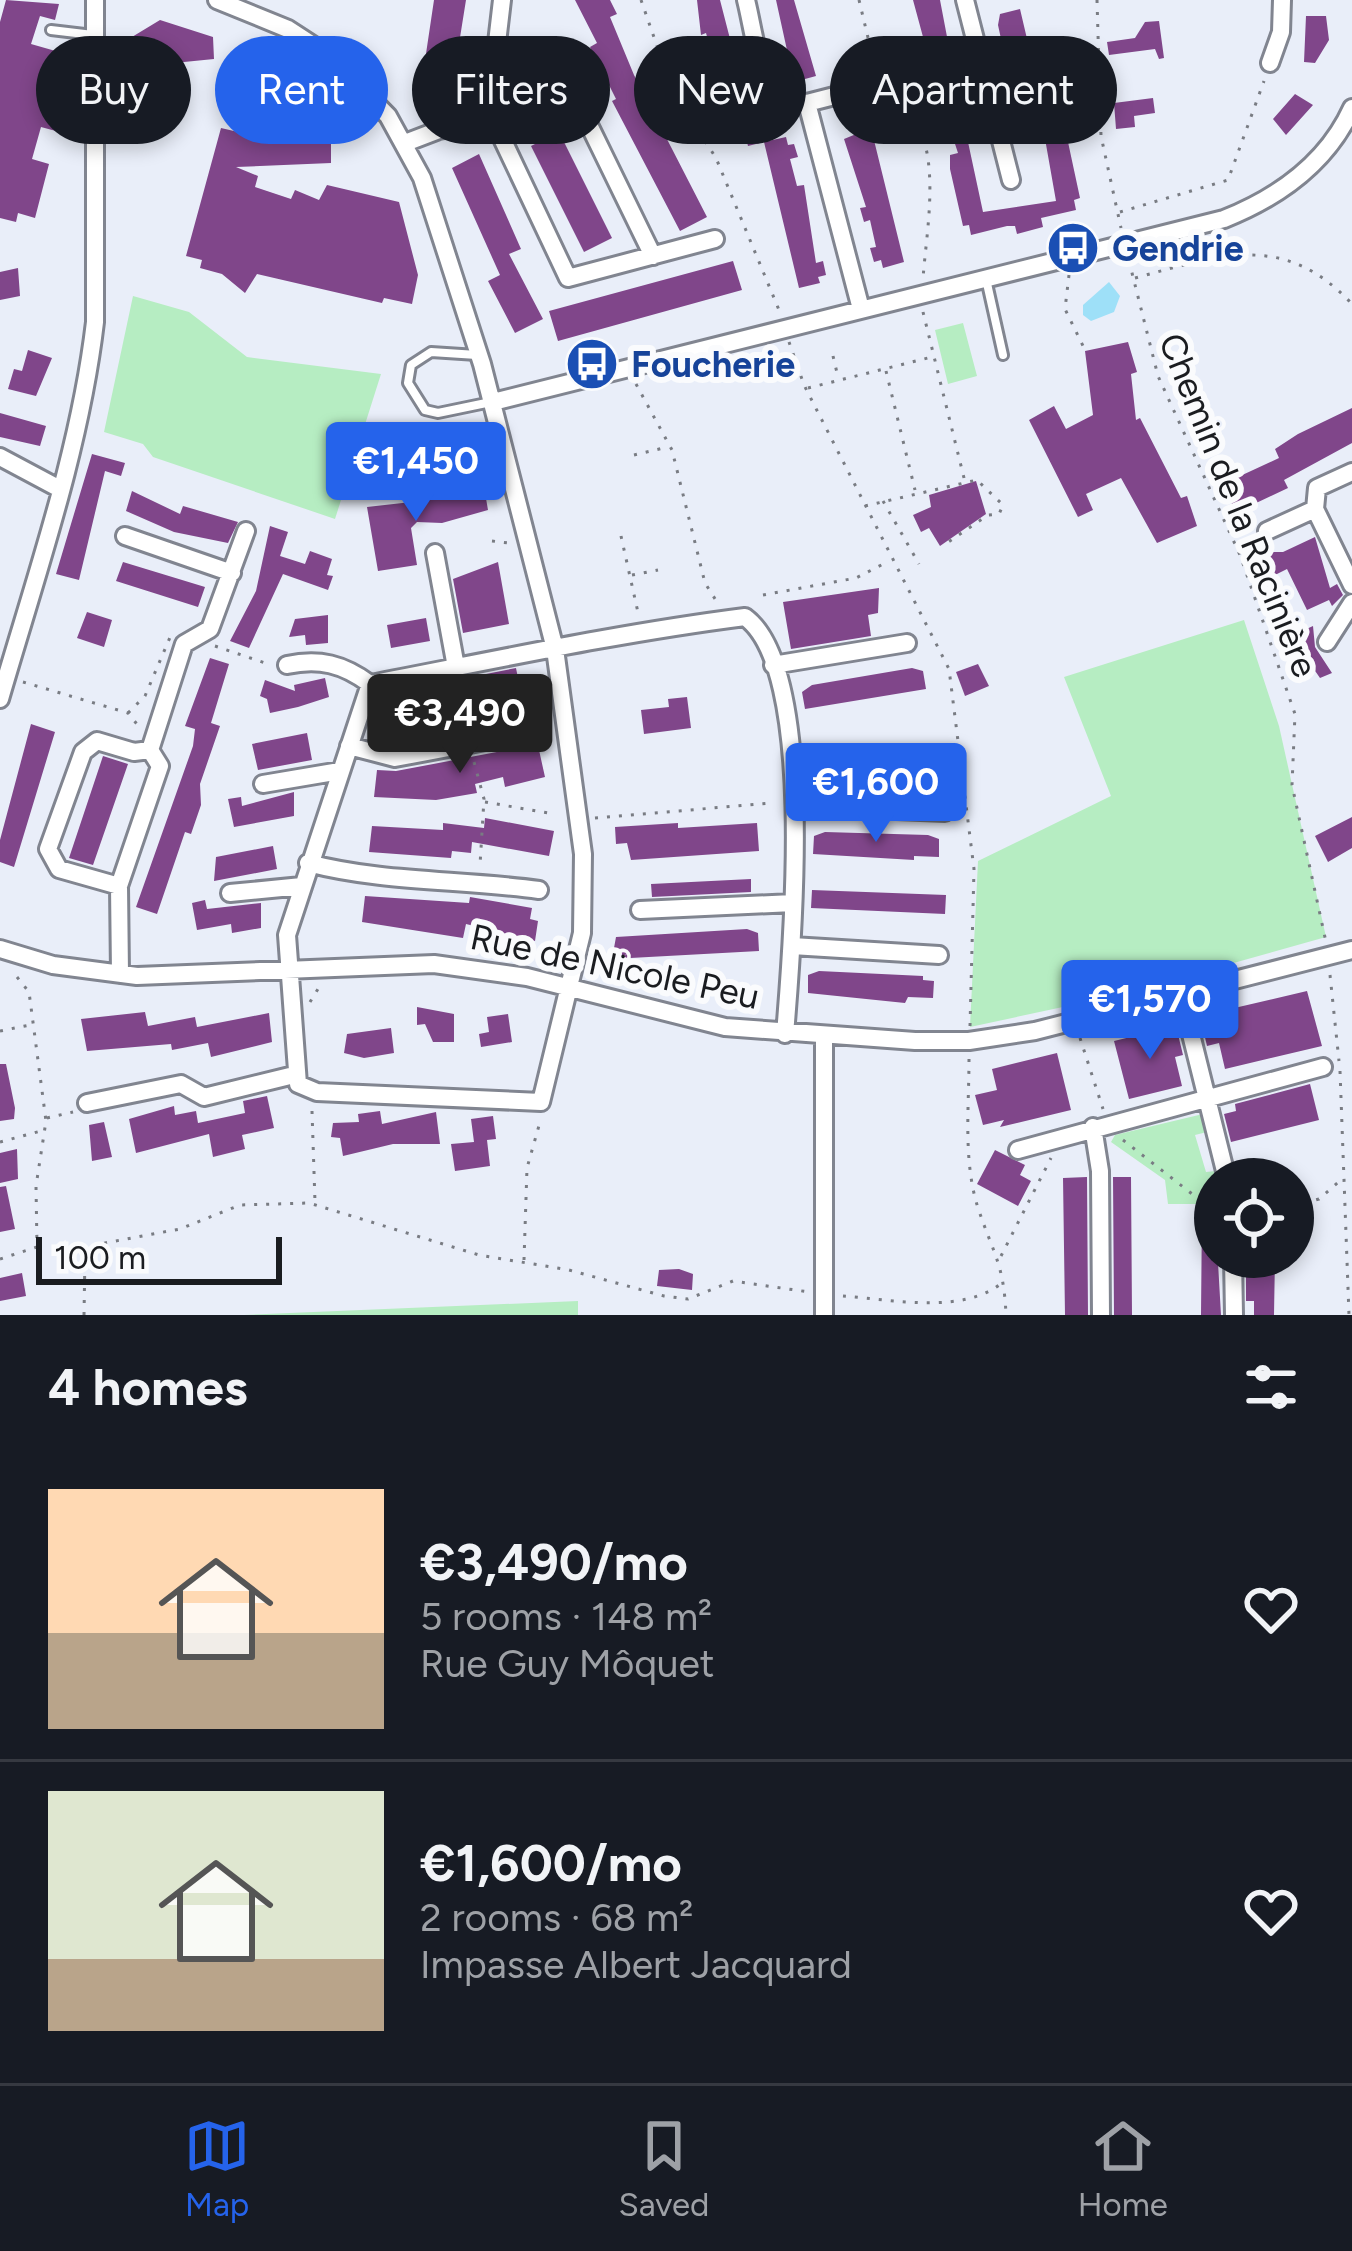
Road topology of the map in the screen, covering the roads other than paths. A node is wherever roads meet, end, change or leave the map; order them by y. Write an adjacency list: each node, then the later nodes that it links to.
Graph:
1 (95, 0): 8 (street)
2 (217, 0): 16 (street)
3 (502, 0): 9 (street)
4 (746, 0): 13 (street)
5 (964, 0): 10 (street)
6 (1282, 0): 11 (street)
7 (52, 30): 8 (lane)
8 (93, 35): 30 (street)
9 (498, 36)
10 (973, 36)
11 (1270, 63)
12 (830, 98): 13 (street)
13 (807, 104): 24 (street)
14 (1352, 108): 23 (street)
15 (412, 140): 16 (street)
16 (405, 143): 25 (street)
17 (503, 144): 22 (street)
18 (598, 144): 22 (street)
19 (1001, 144): 20 (street)
20 (1011, 181)
21 (715, 239): 22 (street)
22 (653, 256)
23 (986, 278): 24 (street); 26 (lane)
24 (861, 310): 27 (street)
25 (479, 355): 27 (street); 27 (lane)
26 (1003, 356)
27 (493, 402): 41 (street)
28 (0, 457): 30 (street)
29 (1352, 472): 31 (street)
30 (60, 489): 46 (street)
31 (1315, 508): 33 (street); 37 (street)
32 (246, 531): 36 (street)
33 (1267, 531)
34 (125, 536): 36 (street)
35 (435, 553): 44 (street)
36 (232, 572): 48 (street)
37 (1352, 585)
38 (1352, 603): 39 (street)
39 (1328, 642)
40 (907, 643): 43 (street)
41 (555, 649): 43 (street); 44 (street); 67 (street)
42 (287, 665): 45 (street)
43 (773, 665): 52 (street)
44 (455, 668): 45 (street)
45 (370, 685): 49 (street)
46 (0, 699)
47 (533, 732): 49 (street)
48 (148, 741): 55 (street); 55 (street)
49 (349, 746): 50 (street)
50 (340, 771): 51 (street); 54 (street)
51 (263, 784)
52 (799, 806): 53 (street); 59 (street)
53 (945, 812)
54 (308, 863): 56 (street); 57 (street)
55 (118, 886): 66 (street)
56 (302, 886): 58 (street); 65 (street)
57 (539, 890)
58 (230, 893)
59 (793, 902): 60 (street); 61 (street)
60 (640, 910)
61 (792, 946): 64 (street); 69 (street)
62 (0, 949): 66 (street, Rue de Nicole Peu)
63 (1352, 950): 68 (street, Rue de Nicole Peu)
64 (939, 955)
65 (288, 970): 66 (street, Rue de Nicole Peu); 67 (street, Rue de Nicole Peu); 72 (street)
66 (120, 974)
67 (573, 987): 69 (street, Rue de Nicole Peu); 72 (street)
68 (1179, 988): 70 (street, Rue de Nicole Peu); 73 (street)
69 (785, 1034): 70 (street, Rue de Nicole Peu)
70 (824, 1035): 79 (street)
71 (1323, 1067): 73 (street)
72 (294, 1076): 74 (street)
73 (1208, 1098): 75 (street); 77 (street)
74 (87, 1103)
75 (1099, 1122): 76 (street); 80 (street)
76 (1018, 1150)
77 (1222, 1158)
78 (1233, 1278): 81 (street)
79 (824, 1315)
80 (1101, 1315)
81 (1234, 1315)

